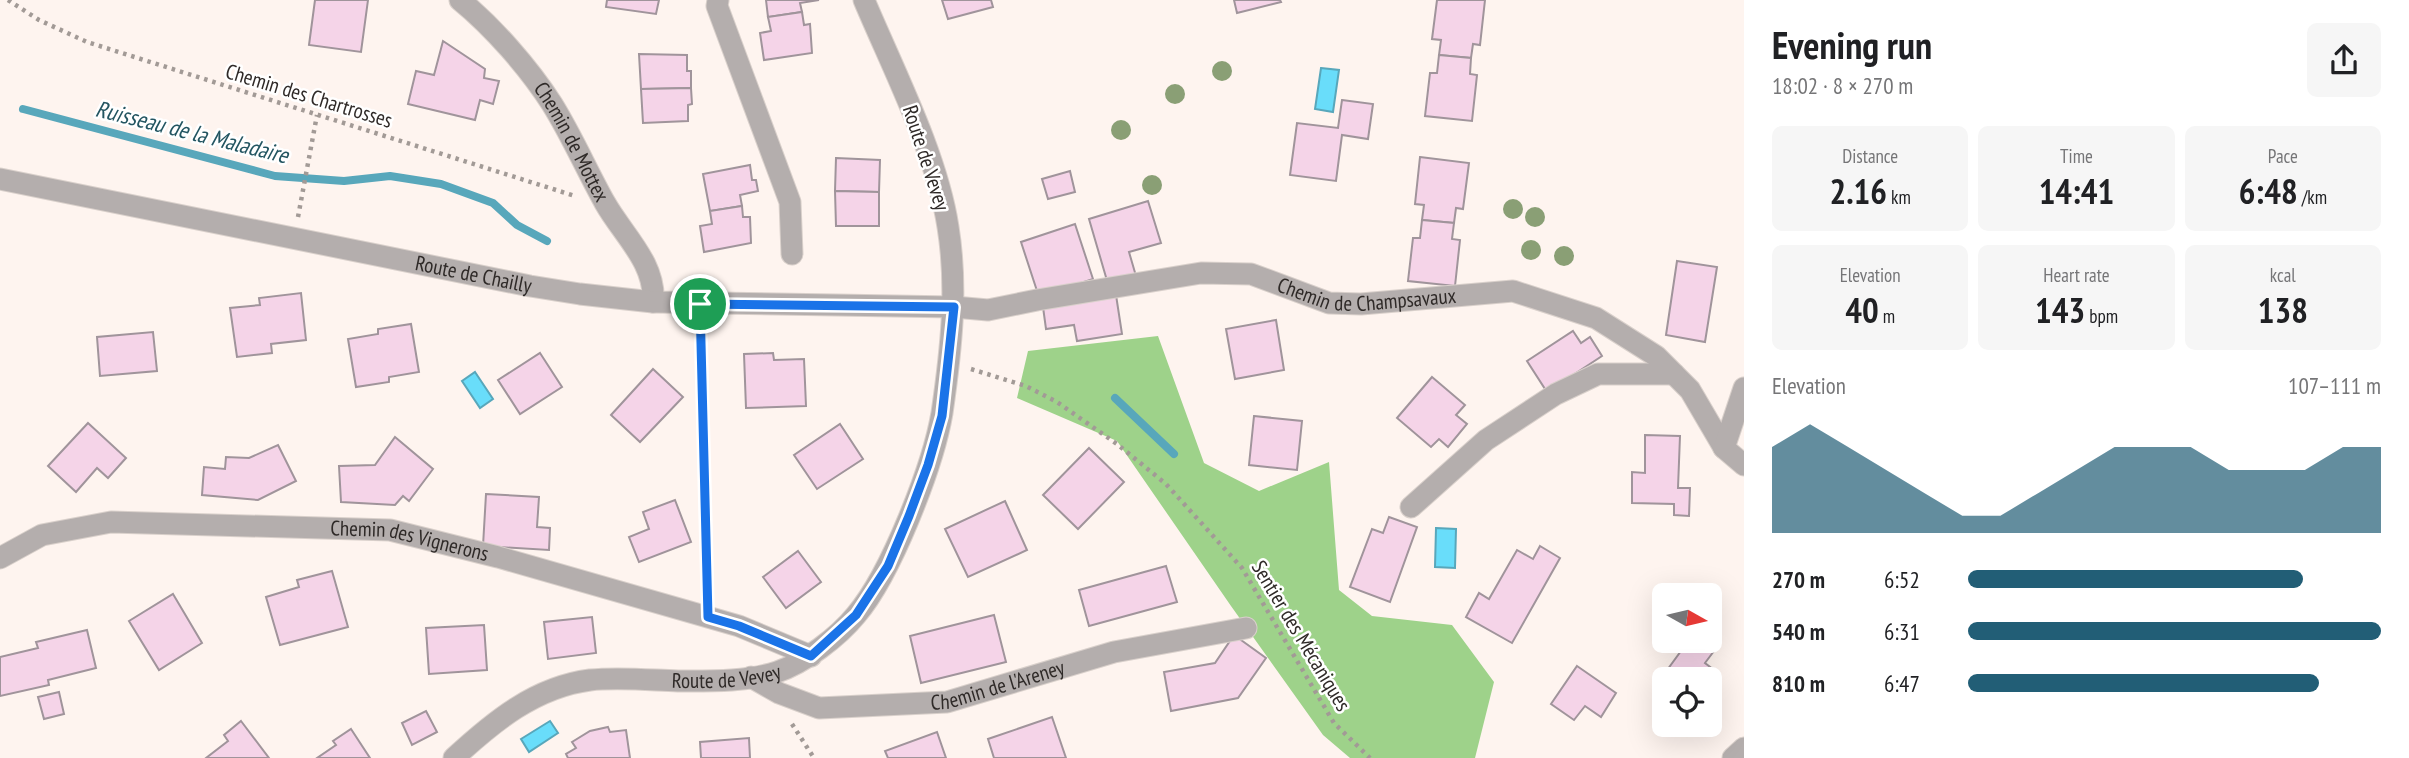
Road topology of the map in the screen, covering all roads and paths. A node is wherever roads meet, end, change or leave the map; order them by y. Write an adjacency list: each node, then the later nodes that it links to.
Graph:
1 (8, 0): 5 (path, Chemin des Chartrosses)
2 (718, 0): 9 (street)
3 (864, 0): 12 (street, Route de Vevey)
4 (471, 4): 7 (street, Chemin de Mottex)
5 (317, 115): 7 (path, Chemin des Chartrosses); 8 (path)
6 (0, 179): 10 (street, Route de Chailly)
7 (606, 206): 10 (street, Chemin de Mottex)
8 (299, 209)
9 (792, 254)
10 (653, 302): 11 (street, Route de Chailly)
11 (700, 304): 12 (street, Route de Chailly); 20 (path)
12 (954, 307): 14 (street, Chemin de Champsavaux); 22 (street, Route de Vevey)
13 (967, 368): 26 (path, Sentier des Mécaniques)
14 (1674, 374): 16 (street, Chemin de Champsavaux); 18 (street)
15 (1744, 388): 16 (street)
16 (1724, 448): 17 (street, Chemin de Champsavaux)
17 (1744, 465)
18 (1411, 507)
19 (0, 558): 20 (street, Chemin des Vignerons)
20 (708, 617): 22 (street, Chemin des Vignerons)
21 (1246, 628): 23 (street, Chemin de l'Areney)
22 (811, 656): 23 (street, Route de Vevey)
23 (751, 677): 25 (street, Route de Vevey)
24 (1744, 748): 27 (street)
25 (454, 758)
26 (1370, 758)
27 (1734, 758)

